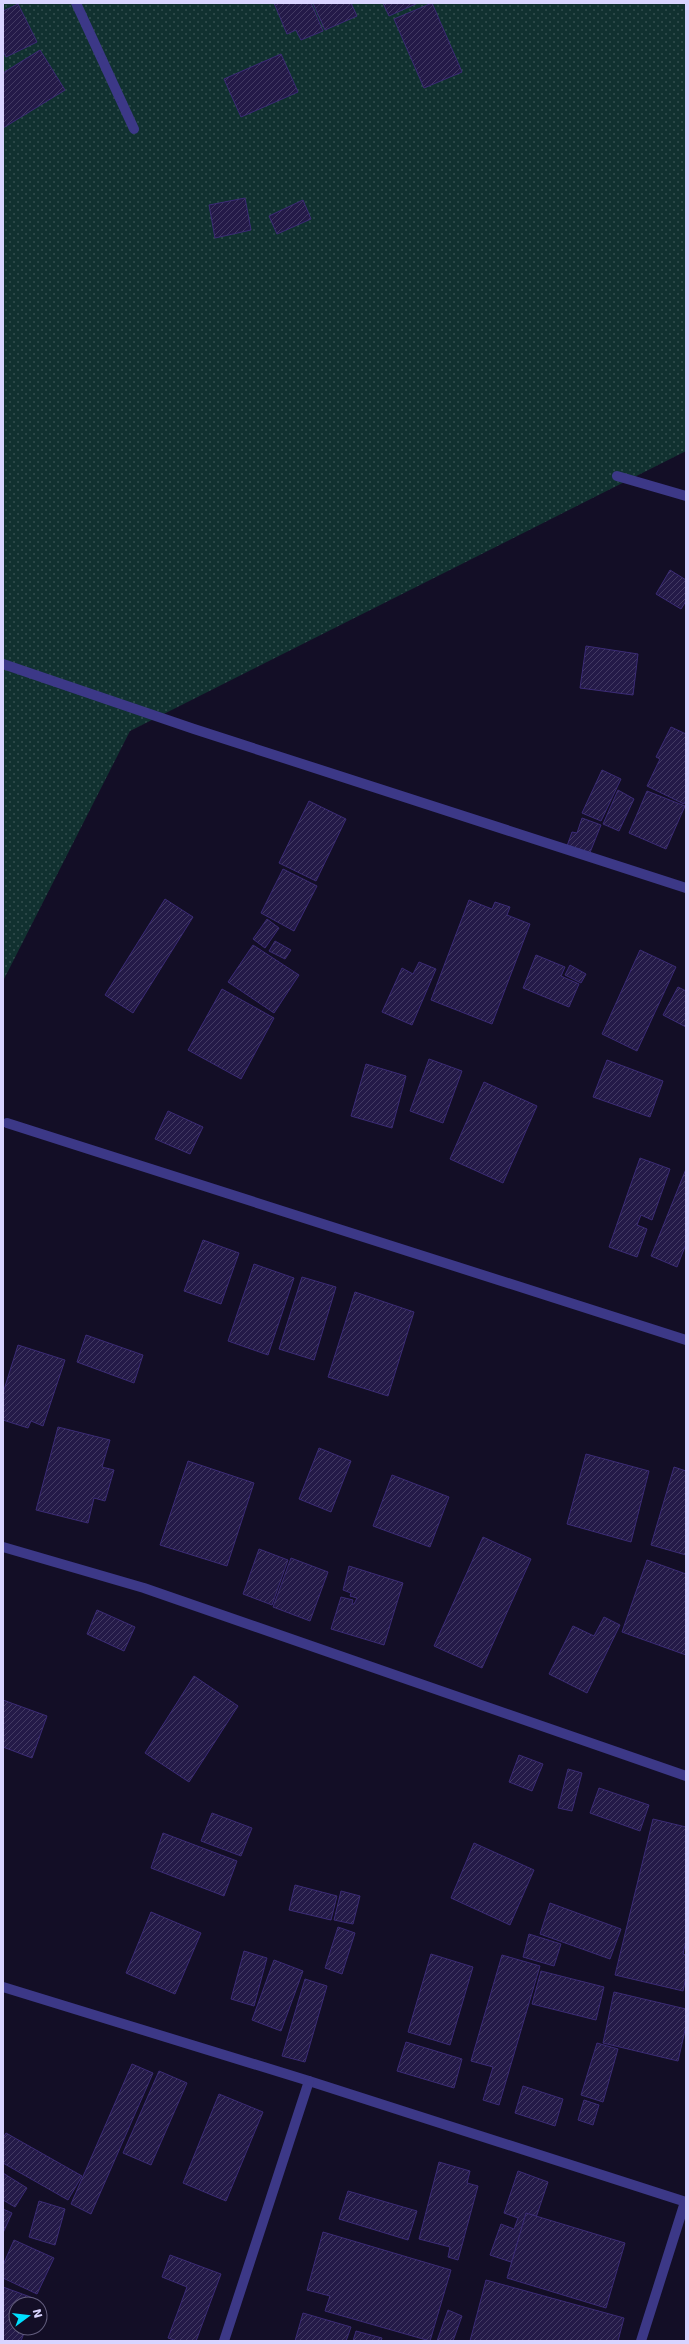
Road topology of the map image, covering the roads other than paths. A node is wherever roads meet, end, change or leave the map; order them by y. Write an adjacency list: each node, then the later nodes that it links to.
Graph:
1 (76, 3): 2 (street)
2 (134, 129)
3 (617, 476): 4 (street)
4 (686, 496)
5 (3, 664): 6 (street)
6 (686, 888)
7 (7, 1122): 8 (street)
8 (686, 1340)
9 (3, 1547): 10 (street)
10 (686, 1776)
11 (3, 1987): 12 (street)
12 (309, 2081): 13 (street); 14 (street)
13 (685, 2202): 15 (street)
14 (224, 2341)
15 (641, 2341)

